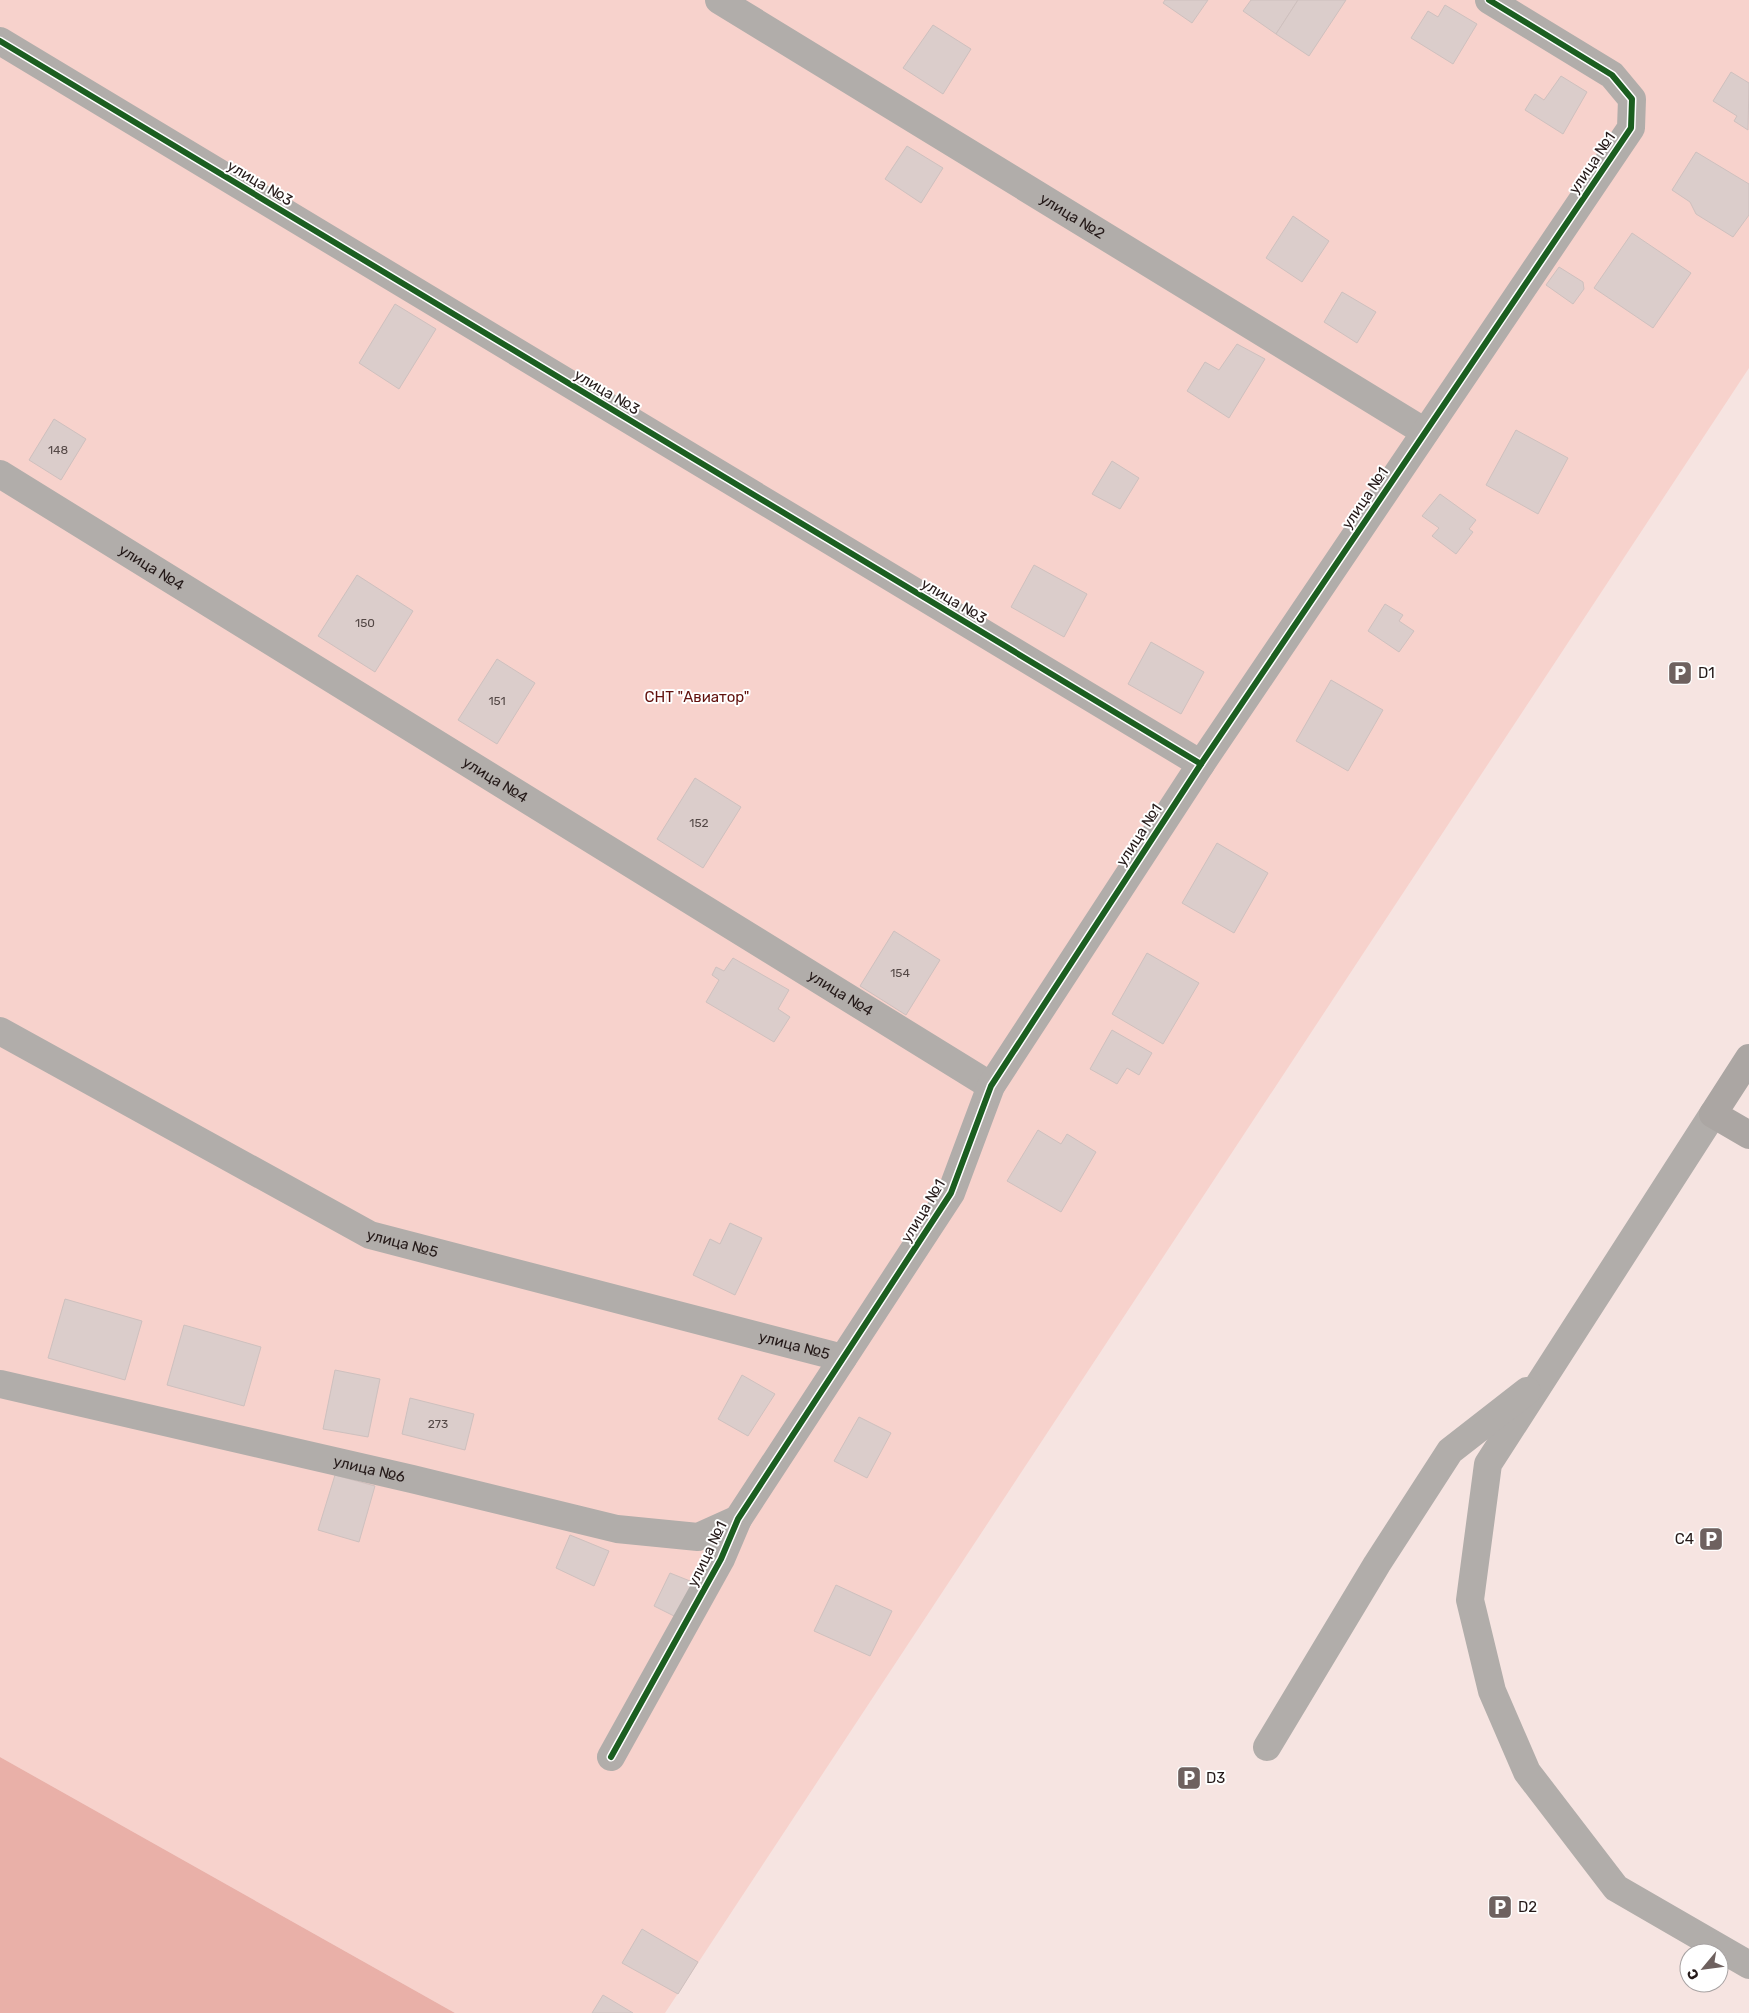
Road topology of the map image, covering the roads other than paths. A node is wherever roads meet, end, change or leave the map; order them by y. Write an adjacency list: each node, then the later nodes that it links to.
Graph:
1 (719, 0): 4 (street, улица №2)
2 (1489, 0): 4 (street, улица №1)
3 (0, 41): 6 (street, улица №3)
4 (1425, 432): 6 (street, улица №1)
5 (0, 474): 9 (street, улица №4)
6 (1200, 764): 9 (street, улица №1)
7 (0, 1031): 12 (street, улица №5)
8 (1749, 1058): 10 (main road)
9 (991, 1086): 12 (street, улица №1)
10 (1713, 1114): 11 (main road); 13 (street)
11 (1749, 1135)
12 (843, 1358): 15 (street, улица №1)
13 (1544, 1378): 16 (street); 18 (street)
14 (0, 1384): 15 (street, улица №6)
15 (738, 1520): 17 (street, улица №1)
16 (1266, 1747)
17 (611, 1757)
18 (1749, 1964)

